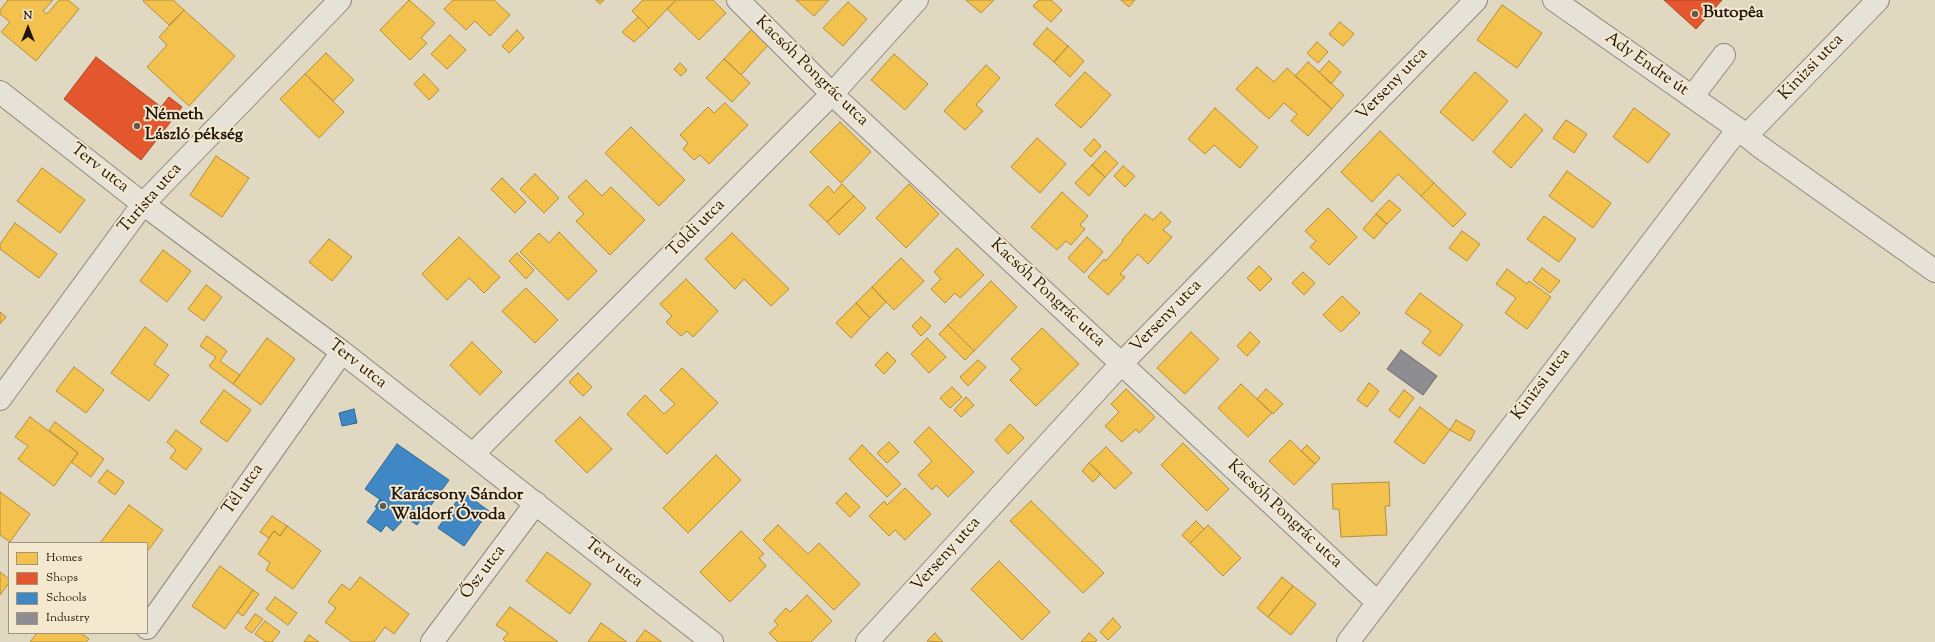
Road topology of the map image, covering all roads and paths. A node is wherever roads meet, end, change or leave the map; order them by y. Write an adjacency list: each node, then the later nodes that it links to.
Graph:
1 (340, 0): 12 (street, Turista utca)
2 (738, 0): 9 (street, Kacsóh Pongrác utca)
3 (917, 0): 9 (street, Toldi utca)
4 (1476, 0): 15 (street, Verseny utca)
5 (1878, 0): 11 (street, Kinizsi utca)
6 (1565, 3): 10 (street, Ady Endre út)
7 (1724, 55): 10 (street)
8 (0, 92): 12 (street, Terv utca)
9 (832, 94): 15 (street, Kacsóh Pongrác utca); 17 (street, Toldi utca)
10 (1692, 97): 11 (street, Ady Endre út)
11 (1748, 137): 13 (street, Ady Endre út); 19 (street, Kinizsi utca)
12 (143, 204): 14 (street, Terv utca); 16 (street, Turista utca)
13 (1935, 271)
14 (342, 352): 17 (street, Terv utca); 20 (street, Tél utca)
15 (1122, 363): 19 (street, Kacsóh Pongrác utca); 25 (street, Verseny utca)
16 (0, 398)
17 (473, 454): 18 (street, Terv utca)
18 (536, 503): 23 (street, Ősz utca); 24 (street, Terv utca)
19 (1377, 602): 26 (street, Kinizsi utca)
20 (148, 627)
21 (142, 634): 22 (street)
22 (136, 642)
23 (432, 642)
24 (712, 642)
25 (867, 642)
26 (1348, 642)

